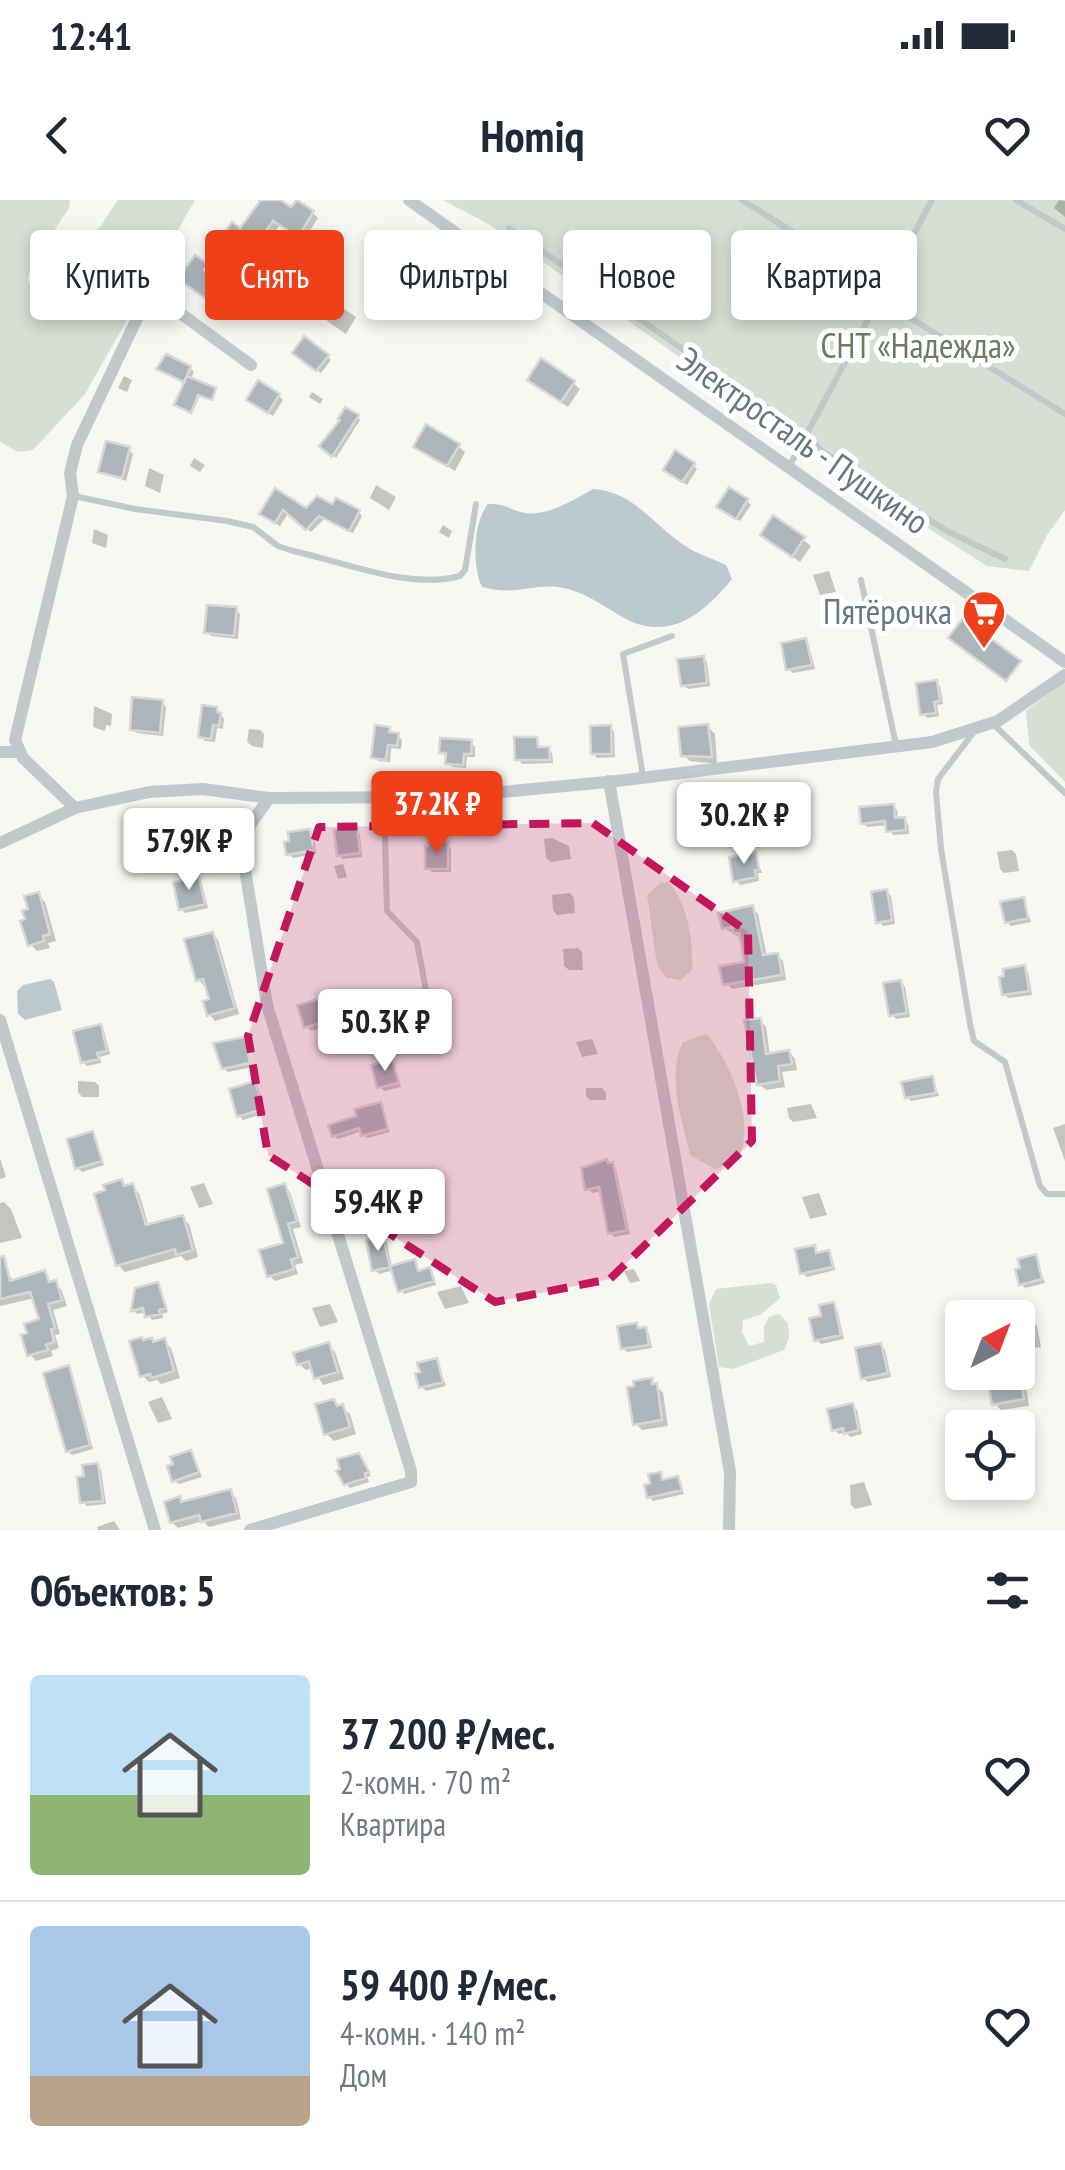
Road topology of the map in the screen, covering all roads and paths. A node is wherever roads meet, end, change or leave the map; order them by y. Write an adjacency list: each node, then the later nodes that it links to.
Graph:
1 (409, 200): 14 (street, Электросталь - Пушкино)
2 (742, 200): 7 (lane)
3 (932, 200): 8 (lane)
4 (1016, 200): 6 (lane)
5 (509, 228): 13 (lane)
6 (1065, 229)
7 (790, 230)
8 (916, 230)
9 (868, 320): 13 (lane)
10 (915, 320): 12 (lane)
11 (251, 365): 15 (street)
12 (1065, 414)
13 (806, 435): 14 (lane); 17 (lane)
14 (789, 467): 20 (street, Электросталь - Пушкино)
15 (73, 496): 16 (lane); 26 (street)
16 (476, 504)
17 (1005, 559)
18 (860, 580): 24 (lane)
19 (672, 636): 27 (lane)
20 (1065, 662)
21 (1065, 675): 22 (street)
22 (992, 724): 23 (street); 29 (lane)
23 (975, 731): 24 (street); 36 (lane)
24 (896, 746): 27 (street)
25 (0, 752): 26 (street)
26 (18, 752): 32 (street)
27 (643, 777): 28 (street)
28 (610, 782): 30 (street); 39 (street)
29 (1065, 793)
30 (384, 797): 31 (street); 34 (lane)
31 (269, 798): 32 (street); 38 (street)
32 (75, 808): 33 (street)
33 (0, 842)
34 (428, 996)
35 (0, 1020): 37 (street)
36 (1065, 1194)
37 (155, 1530)
38 (250, 1530)
39 (729, 1530)

